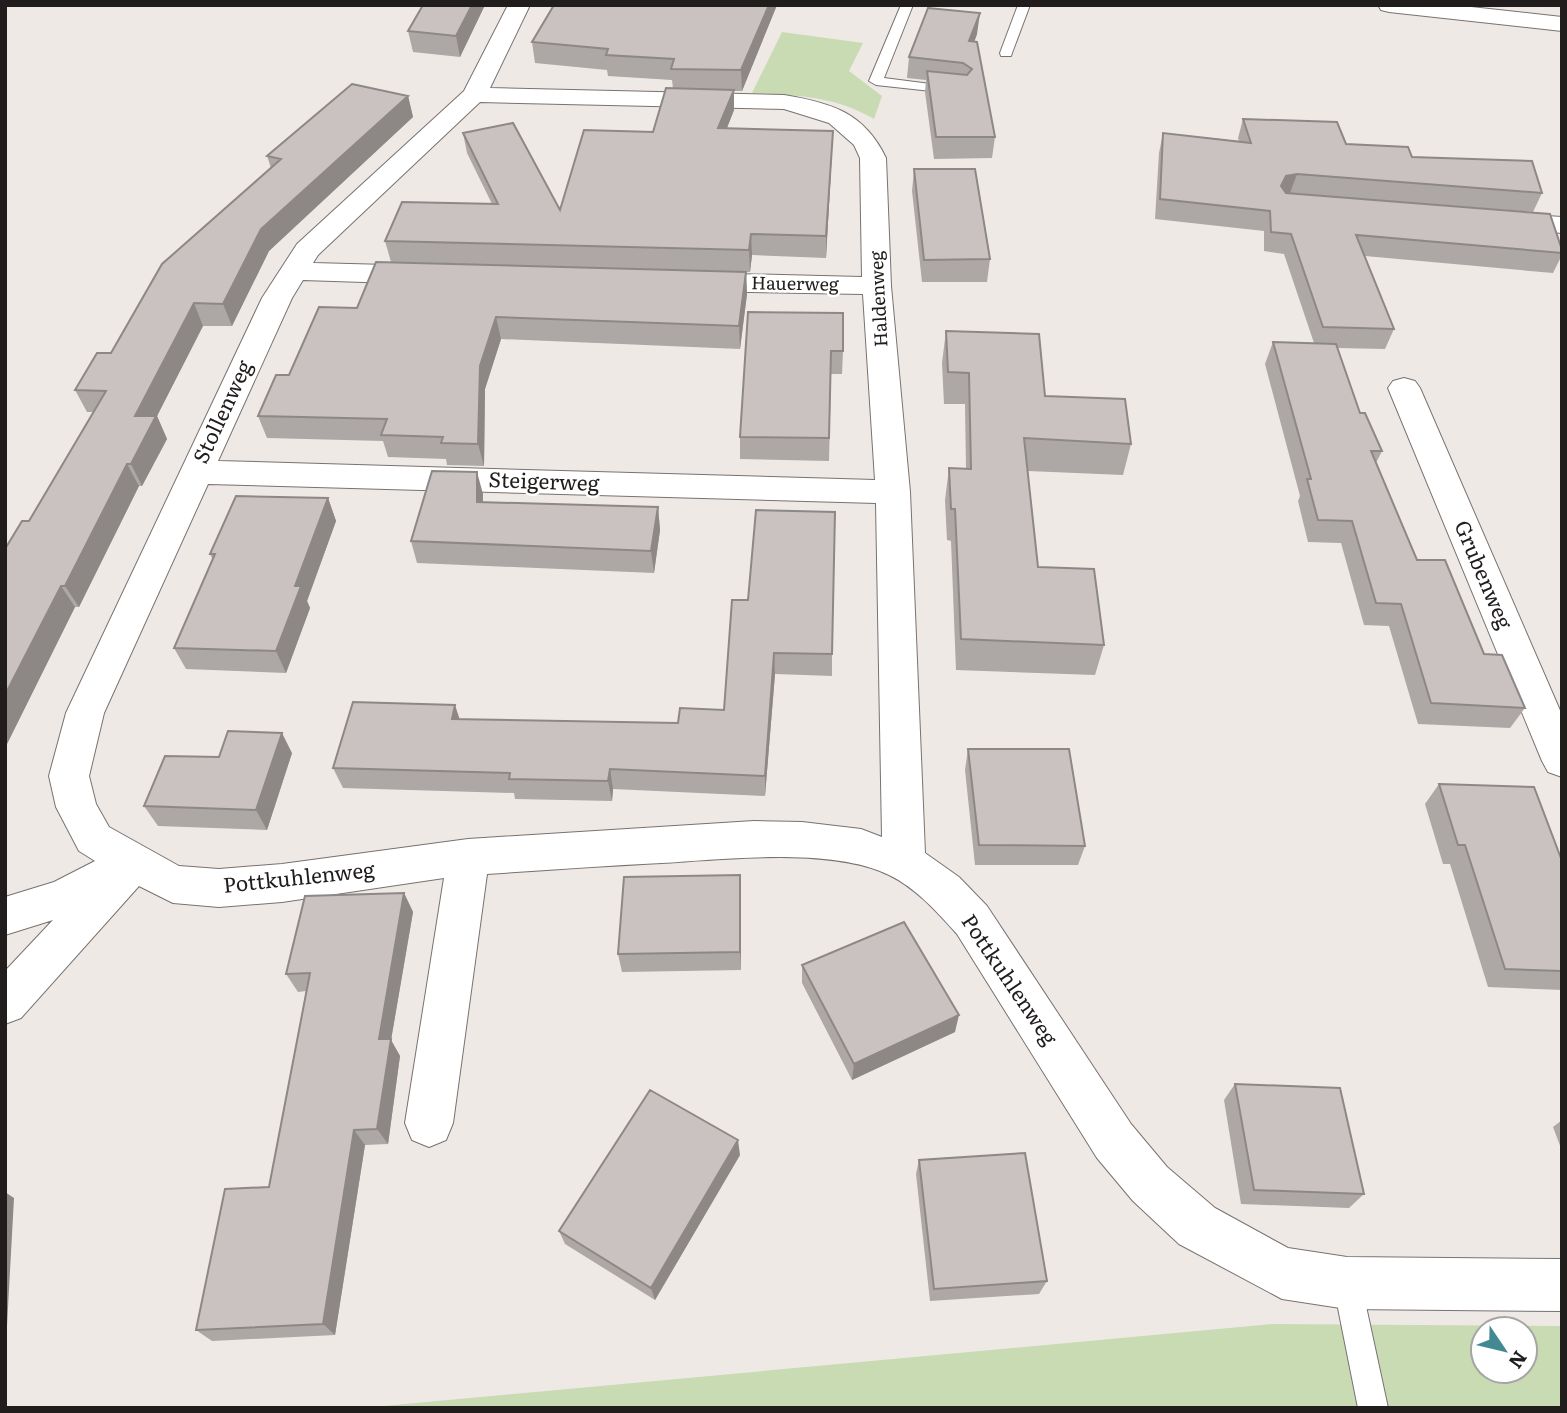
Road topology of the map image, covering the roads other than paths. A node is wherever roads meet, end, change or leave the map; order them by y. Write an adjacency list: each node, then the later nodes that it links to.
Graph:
1 (519, 5): 8 (street, Stollenweg)
2 (907, 5): 7 (lane)
3 (1024, 5): 6 (lane)
4 (1389, 5): 5 (street)
5 (1562, 24)
6 (1006, 53)
7 (960, 91)
8 (474, 95): 11 (street, Stollenweg); 14 (street, Haldenweg)
9 (1469, 219): 10 (street)
10 (1562, 225)
11 (294, 271): 12 (street); 16 (street, Stollenweg)
12 (447, 275)
13 (669, 281): 14 (street, Hauerweg)
14 (877, 286): 17 (street, Haldenweg)
15 (1404, 388): 18 (street, Grubenweg)
16 (196, 472): 17 (street, Steigerweg); 20 (street, Stollenweg)
17 (893, 492): 21 (street, Haldenweg)
18 (1562, 761)
19 (468, 857): 20 (street, Pottkuhlenweg); 21 (street, Pottkuhlenweg); 24 (street)
20 (134, 862): 22 (street); 23 (street)
21 (904, 862): 25 (street, Pottkuhlenweg)
22 (5, 916)
23 (5, 1003)
24 (429, 1123)
25 (1347, 1283): 26 (street, Pottkuhlenweg); 27 (lane)
26 (1562, 1285)
27 (1373, 1408)

